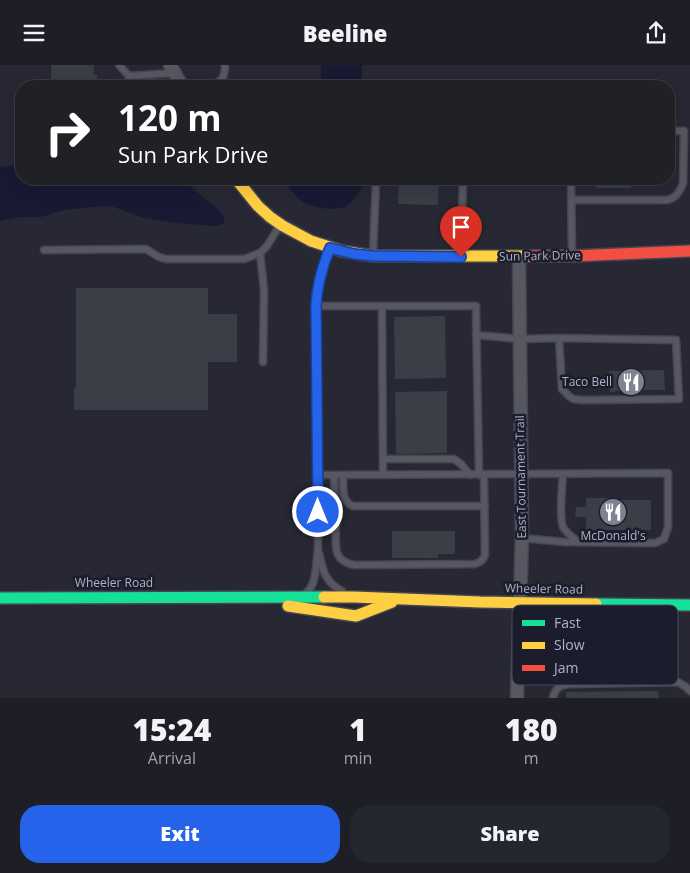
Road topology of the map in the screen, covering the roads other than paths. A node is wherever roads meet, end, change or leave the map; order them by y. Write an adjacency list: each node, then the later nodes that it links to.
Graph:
1 (119, 65): 4 (lane)
2 (225, 65): 7 (lane)
3 (172, 69): 4 (lane); 6 (street)
4 (128, 75): 5 (lane)
5 (128, 80)
6 (178, 80)
7 (222, 80)
8 (675, 131): 13 (lane)
9 (240, 185): 14 (street, Sun Park Drive)
10 (376, 185): 19 (lane)
11 (463, 185): 21 (lane)
12 (571, 185): 13 (lane)
13 (571, 200): 20 (lane)
14 (280, 224): 15 (street, Sun Park Drive); 18 (lane)
15 (330, 248): 19 (street, Sun Park Drive); 23 (lane)
16 (44, 251): 18 (lane)
17 (690, 251): 20 (street, Sun Park Drive)
18 (260, 253): 28 (lane)
19 (373, 256): 21 (street, Sun Park Drive)
20 (572, 256): 22 (street, Sun Park Drive)
21 (461, 257): 22 (street, Sun Park Drive)
22 (519, 257): 27 (street, East Tournament Trail)
23 (316, 306): 24 (lane); 31 (lane)
24 (382, 307): 25 (lane); 29 (lane)
25 (476, 335): 27 (lane); 36 (lane)
26 (560, 338): 26 (lane); 27 (lane)
27 (520, 339): 37 (street, East Tournament Trail)
28 (263, 362)
29 (383, 459): 34 (lane); 35 (lane)
30 (562, 474): 37 (lane); 40 (lane); 40 (lane)
31 (318, 475): 32 (lane); 41 (lane)
32 (334, 475): 33 (lane); 38 (lane)
33 (344, 475): 34 (lane); 38 (lane)
34 (383, 475): 35 (lane)
35 (470, 475): 36 (lane)
36 (481, 475): 37 (lane); 38 (lane)
37 (522, 475): 39 (street, East Tournament Trail)
38 (484, 506)
39 (522, 538): 40 (lane); 47 (street, East Tournament Trail)
40 (578, 542)
41 (318, 549): 42 (lane); 44 (lane)
42 (301, 596): 43 (street, Wheeler Road); 44 (street, Wheeler Road)
43 (228, 597): 45 (street, Wheeler Road); 46 (street, Wheeler Road)
44 (354, 597): 46 (street, Wheeler Road)
45 (0, 598)
46 (398, 600): 47 (street, Wheeler Road)
47 (520, 603): 48 (street, Wheeler Road)
48 (690, 605)
49 (678, 682): 52 (lane)
50 (518, 685): 53 (street, East Tournament Trail)
51 (563, 685): 54 (lane)
52 (690, 691)
53 (518, 698)
54 (553, 698)

